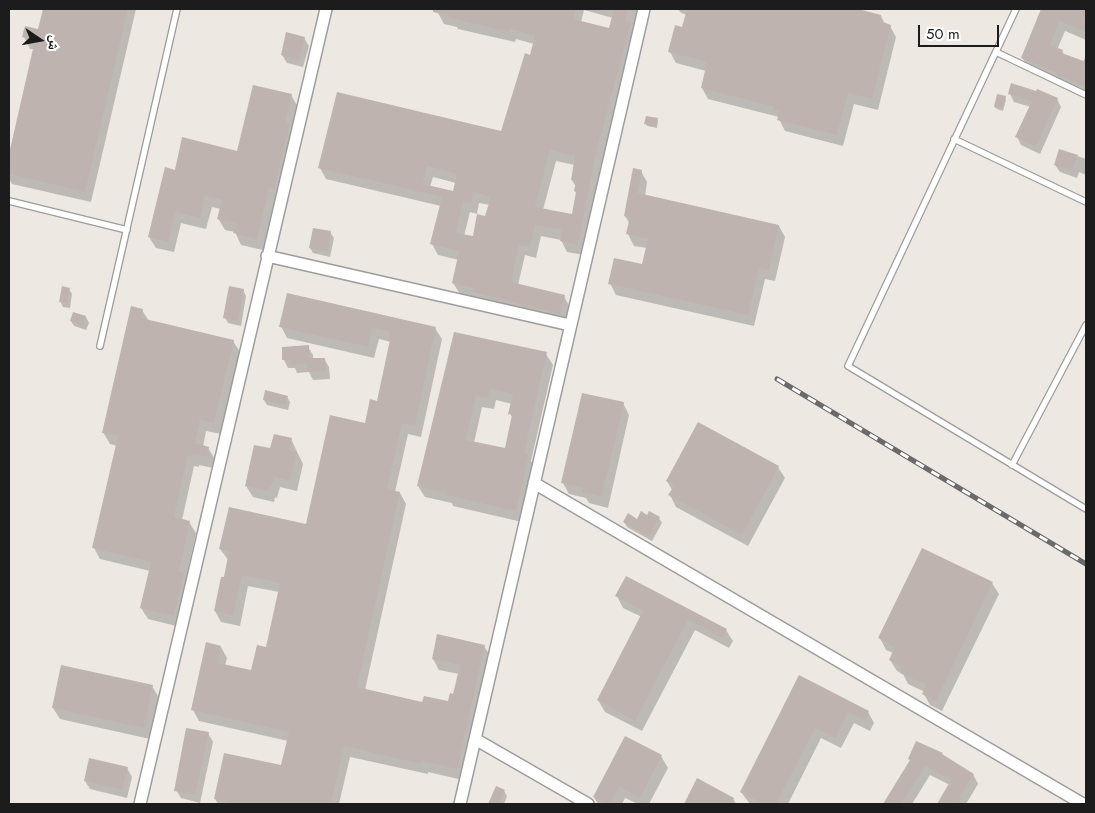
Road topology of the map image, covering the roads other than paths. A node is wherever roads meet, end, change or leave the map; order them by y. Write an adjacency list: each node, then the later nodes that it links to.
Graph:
1 (177, 9): 10 (lane)
2 (326, 9): 11 (street)
3 (644, 9): 12 (street)
4 (1016, 9): 5 (lane)
5 (996, 52): 6 (lane); 7 (lane)
6 (1086, 95)
7 (954, 139): 9 (lane); 15 (lane)
8 (9, 202): 10 (lane)
9 (1086, 202)
10 (127, 230): 14 (lane)
11 (267, 256): 12 (street); 19 (street)
12 (570, 325): 16 (street)
13 (1086, 325): 15 (lane)
14 (100, 346)
15 (1012, 464): 17 (lane)
16 (534, 483): 18 (street); 22 (street)
17 (1086, 509)
18 (475, 739): 20 (street); 21 (street)
19 (140, 804)
20 (460, 804)
21 (588, 804)
22 (1082, 804)

